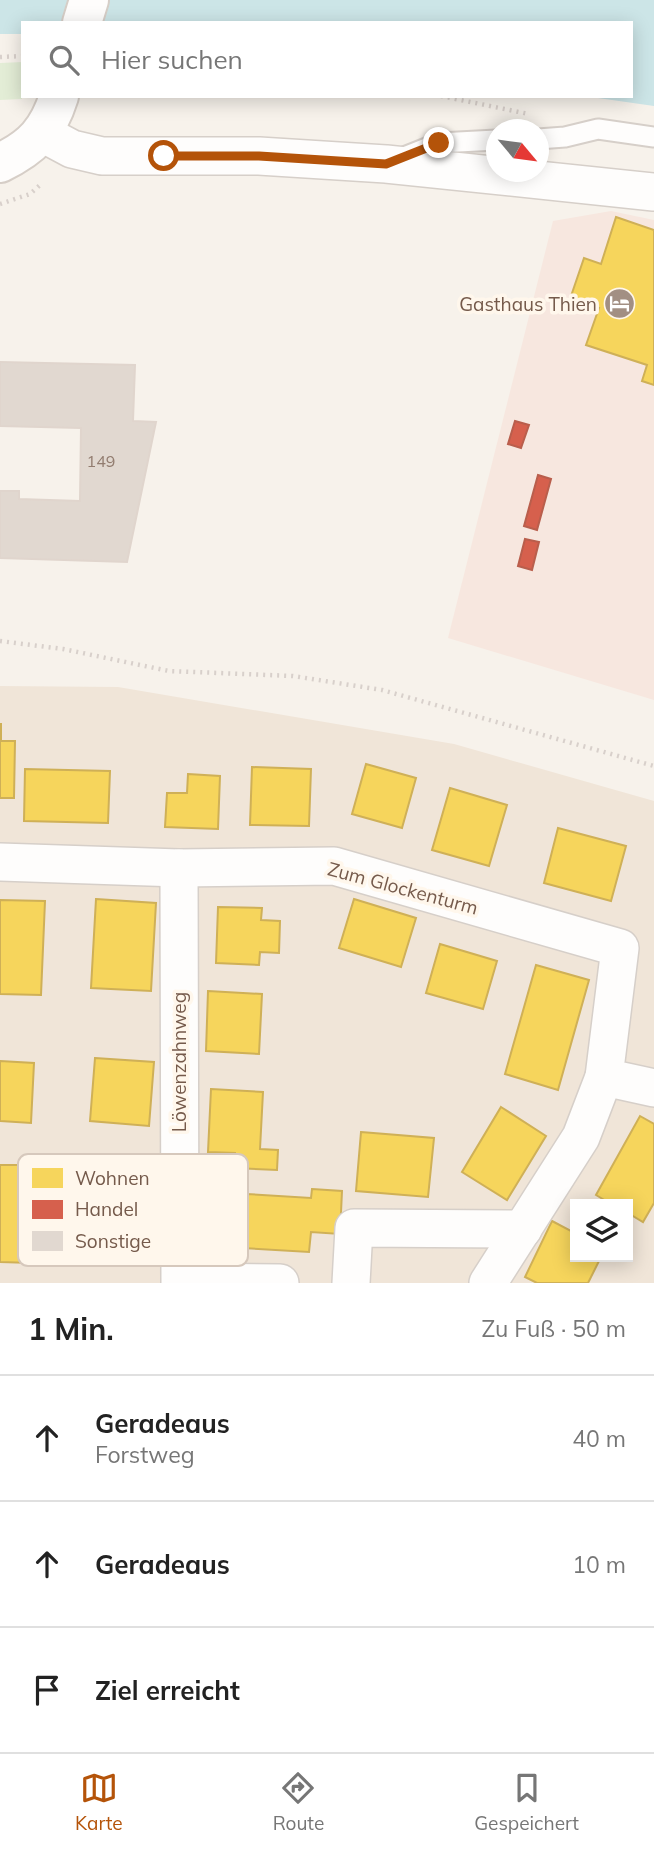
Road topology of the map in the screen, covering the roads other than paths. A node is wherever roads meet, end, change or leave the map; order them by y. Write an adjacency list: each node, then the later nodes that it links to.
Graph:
1 (89, 0): 2 (main road)
2 (83, 21)
3 (58, 98): 4 (main road)
4 (42, 133): 8 (main road); 9 (street)
5 (654, 137): 6 (lane)
6 (549, 138)
7 (486, 141): 9 (lane)
8 (0, 163)
9 (386, 164): 10 (street)
10 (654, 192)
11 (0, 862): 12 (street, Zum Glockenturm)
12 (179, 867): 13 (street, Zum Glockenturm); 15 (street, Löwenzahnweg)
13 (604, 1077): 14 (street); 16 (street)
14 (654, 1088)
15 (180, 1154)
16 (523, 1229): 19 (street); 20 (street)
17 (180, 1266): 18 (street, Löwenzahnweg)
18 (280, 1283)
19 (351, 1283)
20 (488, 1283)

